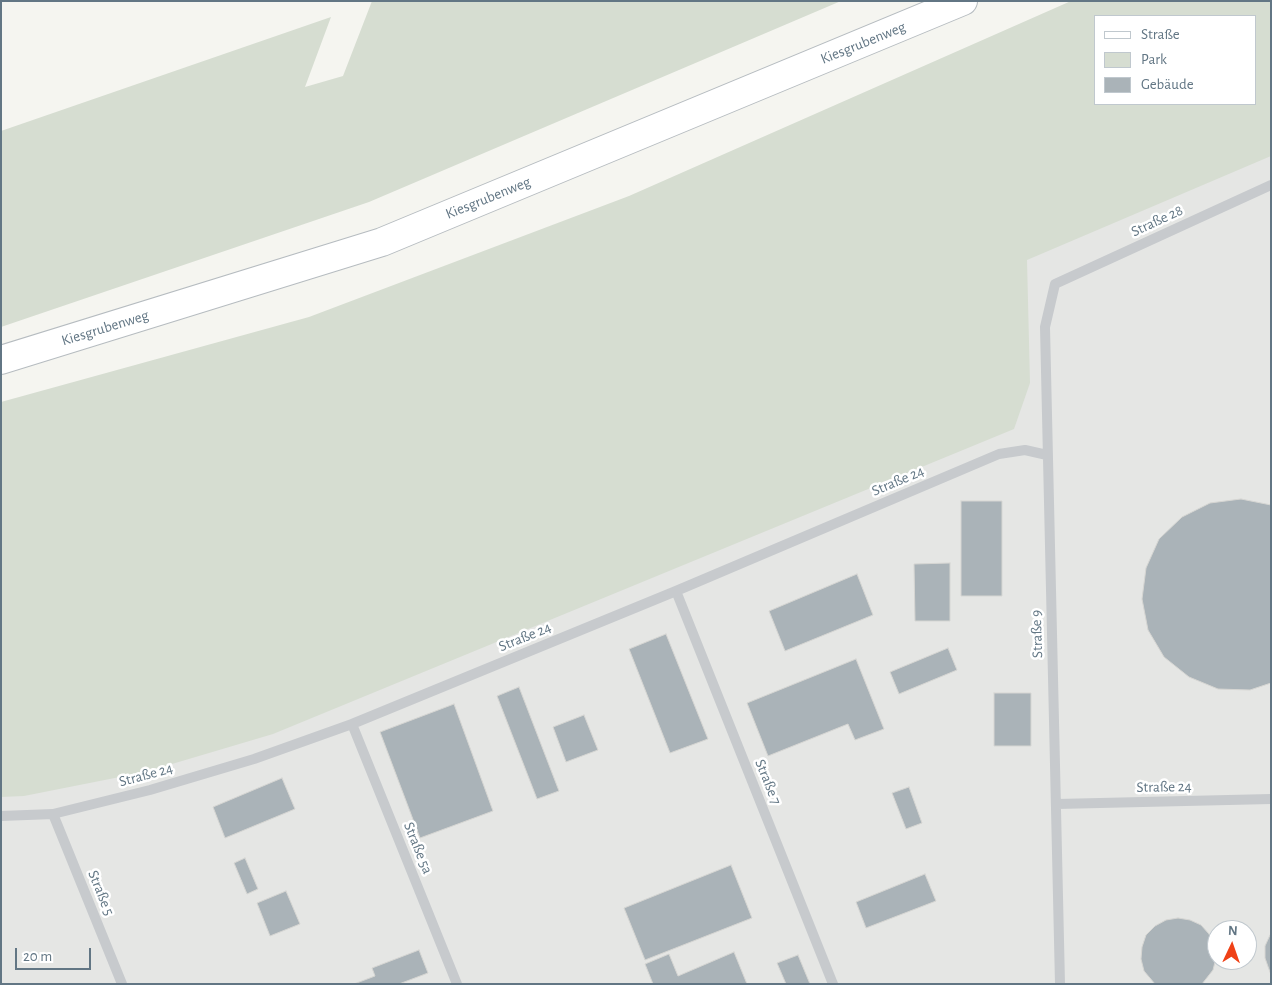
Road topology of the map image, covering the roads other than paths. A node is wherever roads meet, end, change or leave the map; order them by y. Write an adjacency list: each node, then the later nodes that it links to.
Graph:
1 (963, 1): 4 (main road, Kiesgrubenweg)
2 (1271, 185): 3 (lane, Straße 28)
3 (1055, 284): 5 (lane, Straße 9)
4 (1, 360)
5 (1047, 455): 6 (lane, Straße 24); 9 (lane, Straße 9)
6 (676, 591): 7 (lane, Straße 24); 14 (lane, Straße 7)
7 (352, 724): 10 (lane, Straße 24); 13 (lane, Straße 5a)
8 (1271, 799): 9 (lane, Straße 24)
9 (1057, 804): 15 (lane, Straße 9)
10 (53, 814): 11 (lane, Straße 24); 12 (lane, Straße 5)
11 (1, 816)
12 (122, 984)
13 (457, 984)
14 (832, 984)
15 (1060, 984)

